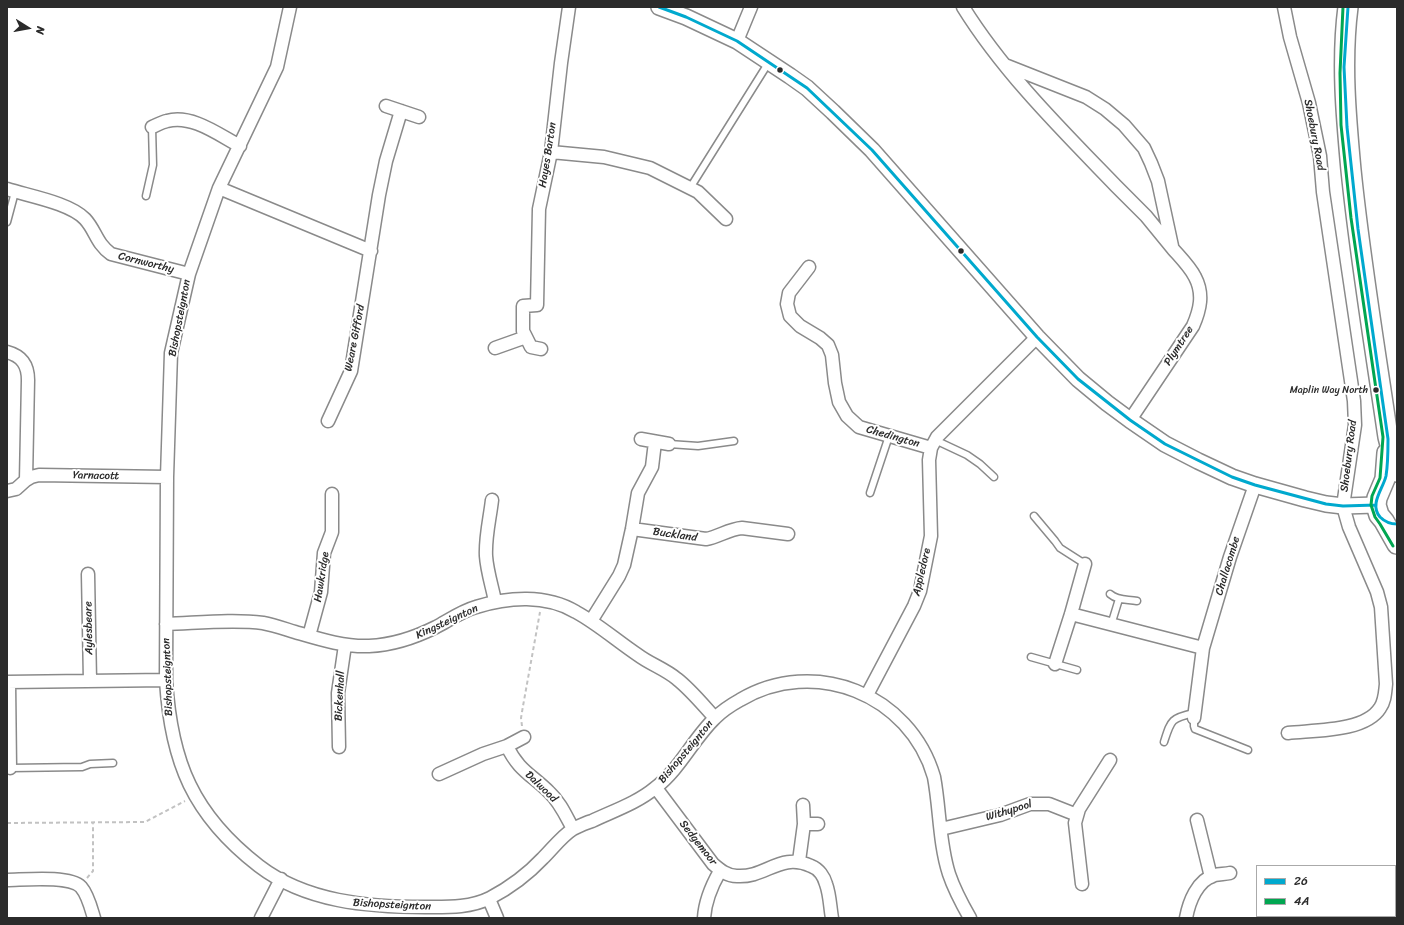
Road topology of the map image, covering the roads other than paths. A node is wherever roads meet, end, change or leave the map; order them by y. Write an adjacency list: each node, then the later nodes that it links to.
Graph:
1 (290, 7): 17 (street, Bishopsteignton)
2 (570, 7): 18 (street, Hayes Barton)
3 (659, 7): 8 (street)
4 (751, 7): 8 (street)
5 (963, 7): 10 (street, Plymtree)
6 (1284, 7): 55 (street, Shoebury Road)
7 (1348, 7): 39 (main road)
8 (737, 41): 9 (street)
9 (769, 62): 20 (lane); 32 (street)
10 (1002, 64): 11 (street, Plymtree); 12 (street, Plymtree)
11 (1040, 80): 12 (street); 23 (street, Plymtree)
12 (1030, 95): 24 (street, Plymtree)
13 (386, 106): 14 (street)
14 (401, 111): 15 (street); 28 (street, Weare Gifford)
15 (419, 117)
16 (152, 127): 17 (street); 22 (lane)
17 (240, 146): 19 (street, Bishopsteignton)
18 (551, 152): 20 (street); 31 (street, Hayes Barton)
19 (219, 188): 28 (street); 30 (street, Bishopsteignton)
20 (690, 188): 25 (street)
21 (11, 191): 26 (lane); 30 (street, Cornworthy)
22 (146, 196)
23 (1164, 208): 24 (street); 27 (street, Plymtree)
24 (1146, 216): 27 (street, Plymtree)
25 (726, 219)
26 (7, 222)
27 (1172, 247): 36 (street, Plymtree)
28 (371, 251): 37 (street, Weare Gifford)
29 (809, 267): 38 (street, Chedington)
30 (189, 274): 46 (street, Bishopsteignton)
31 (526, 336): 33 (street); 34 (street)
32 (1036, 337): 36 (street); 44 (street)
33 (495, 348)
34 (541, 349)
35 (7, 352): 48 (street)
36 (1130, 420): 49 (street)
37 (328, 421)
38 (889, 436): 44 (street, Chedington); 51 (lane)
39 (1388, 437): 45 (main road); 54 (main road)
40 (641, 439): 42 (street)
41 (734, 441): 43 (lane)
42 (655, 442): 43 (street); 57 (street)
43 (669, 444)
44 (933, 444): 47 (lane); 79 (street, Appledore)
45 (1397, 472)
46 (167, 477): 48 (street, Yarnacott); 68 (street, Bishopsteignton)
47 (994, 477)
48 (26, 480): 50 (street, Yarnacott)
49 (1255, 485): 55 (street); 72 (street, Challacombe)
50 (7, 491)
51 (870, 493)
52 (332, 494): 70 (street, Hawkridge)
53 (492, 500): 64 (street)
54 (1387, 505): 55 (street); 59 (main road)
55 (1343, 506): 82 (street, Shoebury Road)
56 (1034, 516): 60 (lane)
57 (632, 529): 58 (street, Buckland); 67 (street)
58 (788, 534)
59 (1397, 544)
60 (1085, 564): 66 (street)
61 (88, 574): 78 (street, Aylesbeare)
62 (1110, 594): 63 (lane)
63 (1119, 599): 65 (lane); 69 (lane)
64 (495, 601): 67 (street, Kingsteignton); 71 (street, Kingsteignton)
65 (1137, 601)
66 (1071, 614): 69 (street); 74 (street)
67 (591, 621): 81 (street, Kingsteignton)
68 (166, 624): 70 (street, Kingsteignton); 76 (street, Bishopsteignton)
69 (1111, 625): 72 (street)
70 (308, 636): 71 (street, Kingsteignton)
71 (345, 645): 86 (street, Bickenhall)
72 (1203, 648): 80 (street, Challacombe)
73 (1031, 656): 74 (lane)
74 (1055, 664): 75 (lane)
75 (1077, 670)
76 (166, 680): 78 (street); 104 (street, Bishopsteignton)
77 (8, 682): 78 (street); 90 (street)
78 (90, 682)
79 (867, 696): 81 (street, Bishopsteignton); 99 (street, Bishopsteignton)
80 (1194, 715): 84 (lane); 87 (lane)
81 (715, 718): 92 (street, Bishopsteignton)
82 (1288, 733)
83 (524, 737): 85 (street)
84 (1164, 742)
85 (507, 746): 91 (street); 98 (street, Dalwood)
86 (339, 747)
87 (1248, 750)
88 (1110, 760): 94 (street)
89 (113, 763): 90 (lane)
90 (10, 768)
91 (439, 774)
92 (656, 788): 98 (street, Bishopsteignton); 101 (street, Sedgemoor)
93 (803, 805): 96 (street)
94 (1077, 815): 99 (street, Withypool); 106 (street)
95 (1197, 820): 103 (street)
96 (804, 824): 97 (street); 100 (street)
97 (818, 824)
98 (573, 829): 107 (street, Bishopsteignton)
99 (941, 829): 113 (street, Bishopsteignton)
100 (799, 861): 101 (street, Sedgemoor); 112 (street)
101 (720, 871): 111 (street)
102 (1230, 873): 103 (street)
103 (1211, 877): 114 (street)
104 (281, 879): 107 (street, Bishopsteignton); 109 (street)
105 (7, 880): 108 (street)
106 (1082, 884)
107 (489, 898): 110 (street)
108 (94, 918)
109 (261, 918)
110 (497, 918)
111 (704, 918)
112 (832, 918)
113 (970, 918)
114 (1186, 918)

